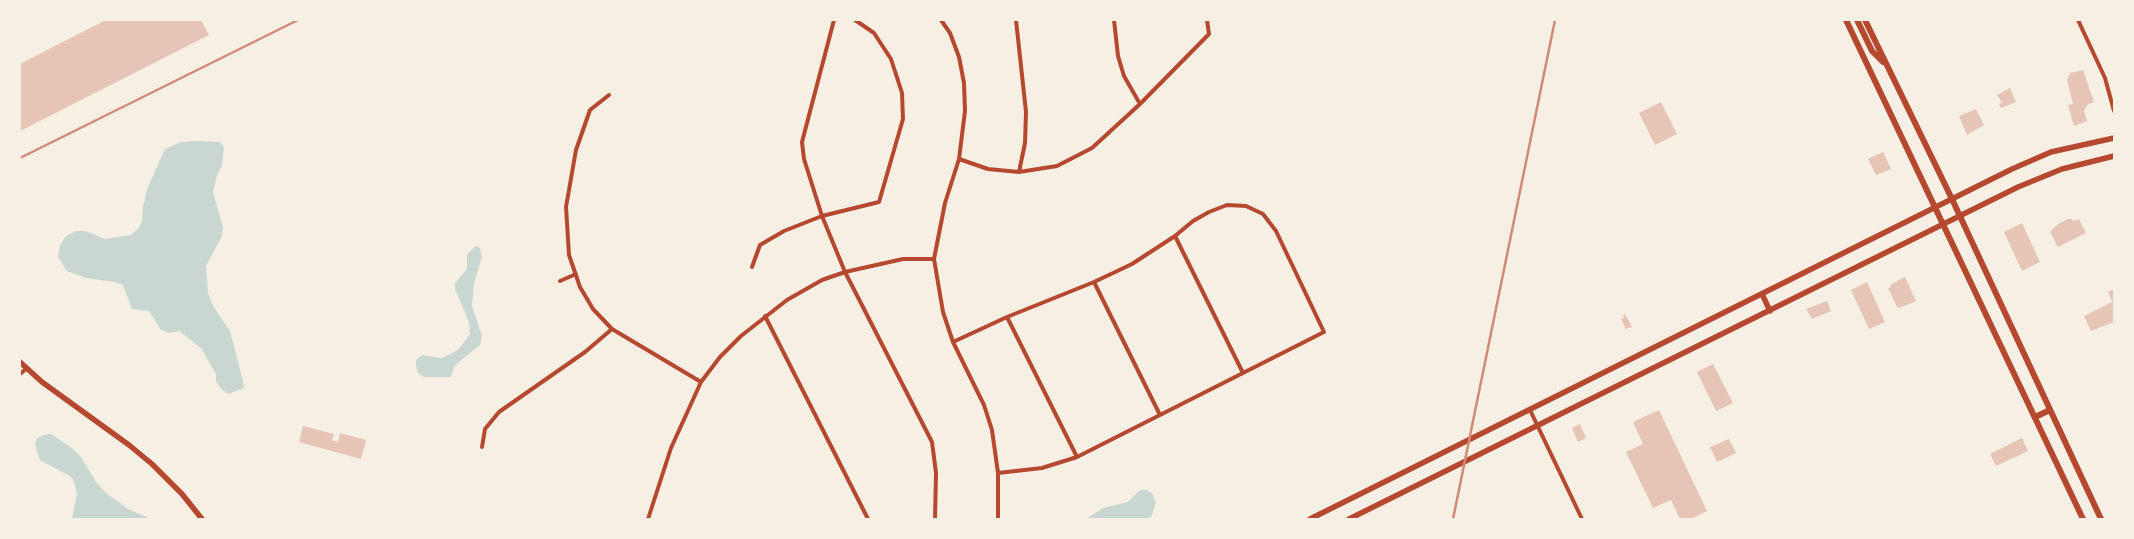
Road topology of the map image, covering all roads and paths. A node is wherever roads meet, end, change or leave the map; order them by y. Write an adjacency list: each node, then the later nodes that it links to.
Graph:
1 (834, 20): 21 (street)
2 (855, 20): 21 (street)
3 (941, 20): 17 (street)
4 (1016, 20): 18 (street)
5 (1114, 20): 13 (street)
6 (1207, 20): 13 (street)
7 (1846, 20): 20 (main road)
8 (1857, 20): 11 (main road)
9 (1865, 20): 11 (main road)
10 (2078, 20): 14 (street)
11 (1888, 66): 19 (main road)
12 (609, 95): 28 (street)
13 (1140, 104): 18 (street)
14 (2114, 111)
15 (2114, 138): 19 (main road)
16 (2114, 156): 22 (main road)
17 (959, 159): 18 (street); 25 (street)
18 (1019, 172)
19 (1952, 199): 20 (main road); 22 (main road)
20 (1934, 208): 23 (main road); 31 (main road)
21 (822, 216): 26 (street); 27 (street)
22 (1960, 217): 23 (main road); 43 (main road)
23 (1945, 224): 32 (main road); 45 (main road)
24 (1175, 236): 30 (street); 39 (street); 39 (street)
25 (934, 259): 27 (street); 36 (street)
26 (752, 267)
27 (845, 272): 33 (street); 54 (street)
28 (576, 274): 29 (street); 35 (street)
29 (560, 281)
30 (1094, 282): 34 (street); 44 (street)
31 (1762, 294): 32 (main road); 42 (main road)
32 (1770, 310): 46 (main road)
33 (765, 316): 41 (street); 53 (street)
34 (1007, 317): 36 (street); 48 (street)
35 (612, 329): 41 (street); 47 (street)
36 (954, 342): 49 (street)
37 (20, 362): 38 (main road)
38 (26, 369): 40 (street); 51 (main road)
39 (1243, 373): 44 (street)
40 (20, 374)
41 (701, 382): 52 (street)
42 (1530, 410): 46 (street); 50 (main road)
43 (2050, 410): 45 (main road); 59 (main road)
44 (1160, 415): 48 (street)
45 (2035, 416): 58 (main road)
46 (1536, 426): 56 (main road); 57 (street)
47 (482, 447)
48 (1077, 457): 49 (street)
49 (998, 473): 55 (street)
50 (1315, 518)
51 (202, 519)
52 (648, 519)
53 (868, 519)
54 (936, 519)
55 (998, 519)
56 (1349, 519)
57 (1582, 519)
58 (2083, 519)
59 (2101, 519)

